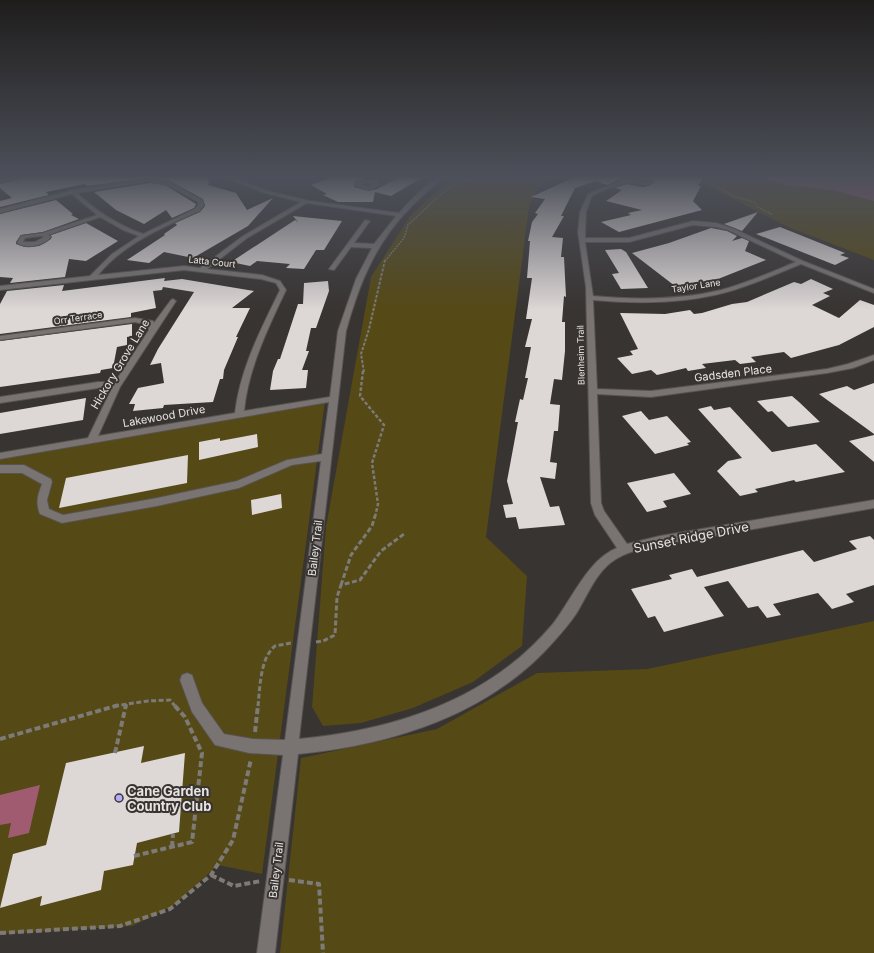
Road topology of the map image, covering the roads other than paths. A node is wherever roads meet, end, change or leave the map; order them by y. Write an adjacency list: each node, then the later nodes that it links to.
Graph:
1 (85, 220): 8 (street)
2 (110, 220): 9 (street)
3 (176, 220): 9 (street)
4 (273, 220): 14 (street)
5 (396, 220): 12 (street, Bailey Trail)
6 (582, 220): 10 (street, Blenheim Trail)
7 (367, 221): 11 (street)
8 (45, 234)
9 (145, 236): 16 (street)
10 (582, 240): 13 (street); 19 (street, Blenheim Trail)
11 (350, 244): 12 (street); 15 (street)
12 (377, 246): 26 (street, Bailey Trail)
13 (801, 262): 18 (street); 19 (street, Taylor Lane)
14 (202, 269): 16 (street, Latta Court); 28 (street, Latta Court)
15 (332, 270)
16 (93, 277): 17 (street, Latta Court)
17 (0, 288)
18 (874, 291)
19 (590, 298): 25 (street, Blenheim Trail)
20 (173, 301): 21 (street, Hickory Grove Lane)
21 (153, 330): 22 (street, Orr Terrace); 24 (street, Hickory Grove Lane)
22 (0, 338)
23 (874, 357): 25 (street, Gadsden Place)
24 (119, 385): 27 (street); 29 (street, Hickory Grove Lane)
25 (592, 391): 34 (street, Blenheim Trail)
26 (332, 399): 28 (street, Lakewood Drive); 31 (street, Bailey Trail)
27 (0, 400)
28 (239, 416): 29 (street, Lakewood Drive)
29 (91, 441): 30 (street, Lakewood Drive)
30 (0, 456)
31 (326, 457): 32 (street); 36 (street, Bailey Trail)
32 (0, 469)
33 (874, 504): 34 (street, Sunset Ridge Drive)
34 (625, 550): 36 (street, Sunset Ridge Drive)
35 (187, 680): 36 (street, Sunset Ridge Drive)
36 (291, 747): 37 (street, Bailey Trail)
37 (266, 953)

